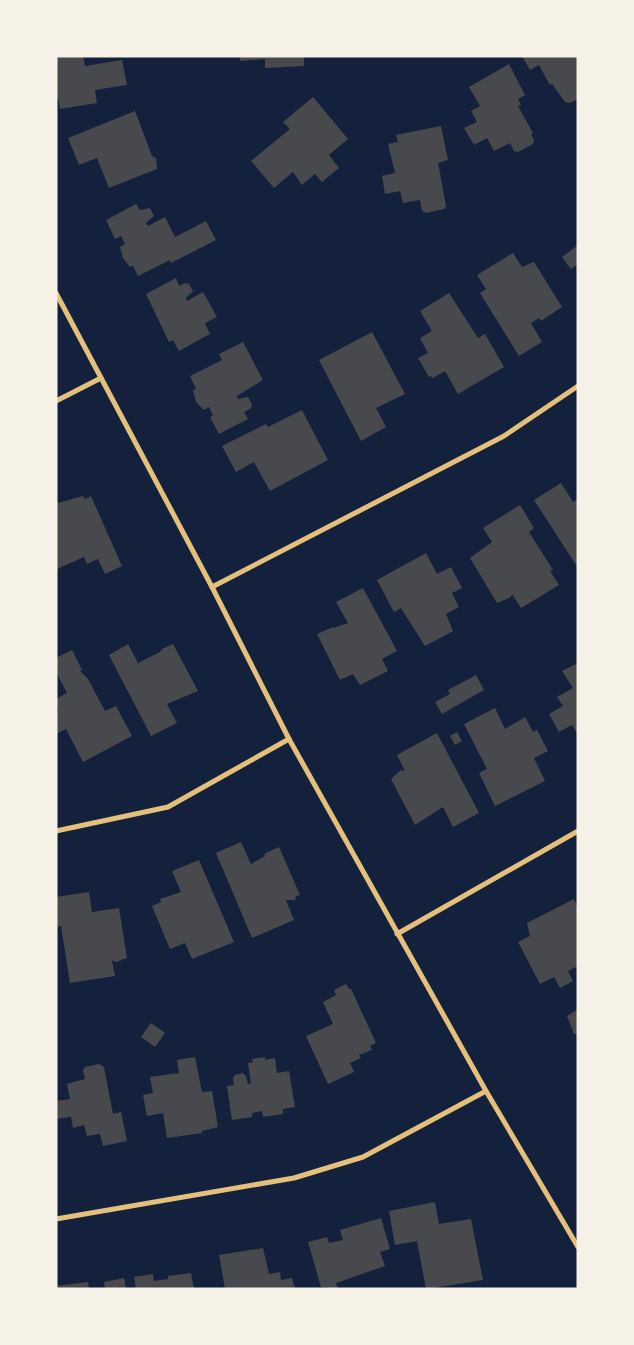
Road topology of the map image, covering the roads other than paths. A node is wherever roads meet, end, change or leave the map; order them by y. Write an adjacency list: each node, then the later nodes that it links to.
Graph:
1 (56, 293): 2 (street)
2 (100, 378): 4 (street); 5 (street)
3 (578, 386): 5 (street)
4 (56, 401)
5 (212, 588): 6 (street)
6 (289, 740): 7 (street); 9 (street)
7 (56, 831)
8 (578, 831): 9 (street)
9 (397, 934): 10 (street)
10 (486, 1091): 11 (street); 12 (street)
11 (56, 1218)
12 (578, 1247)

